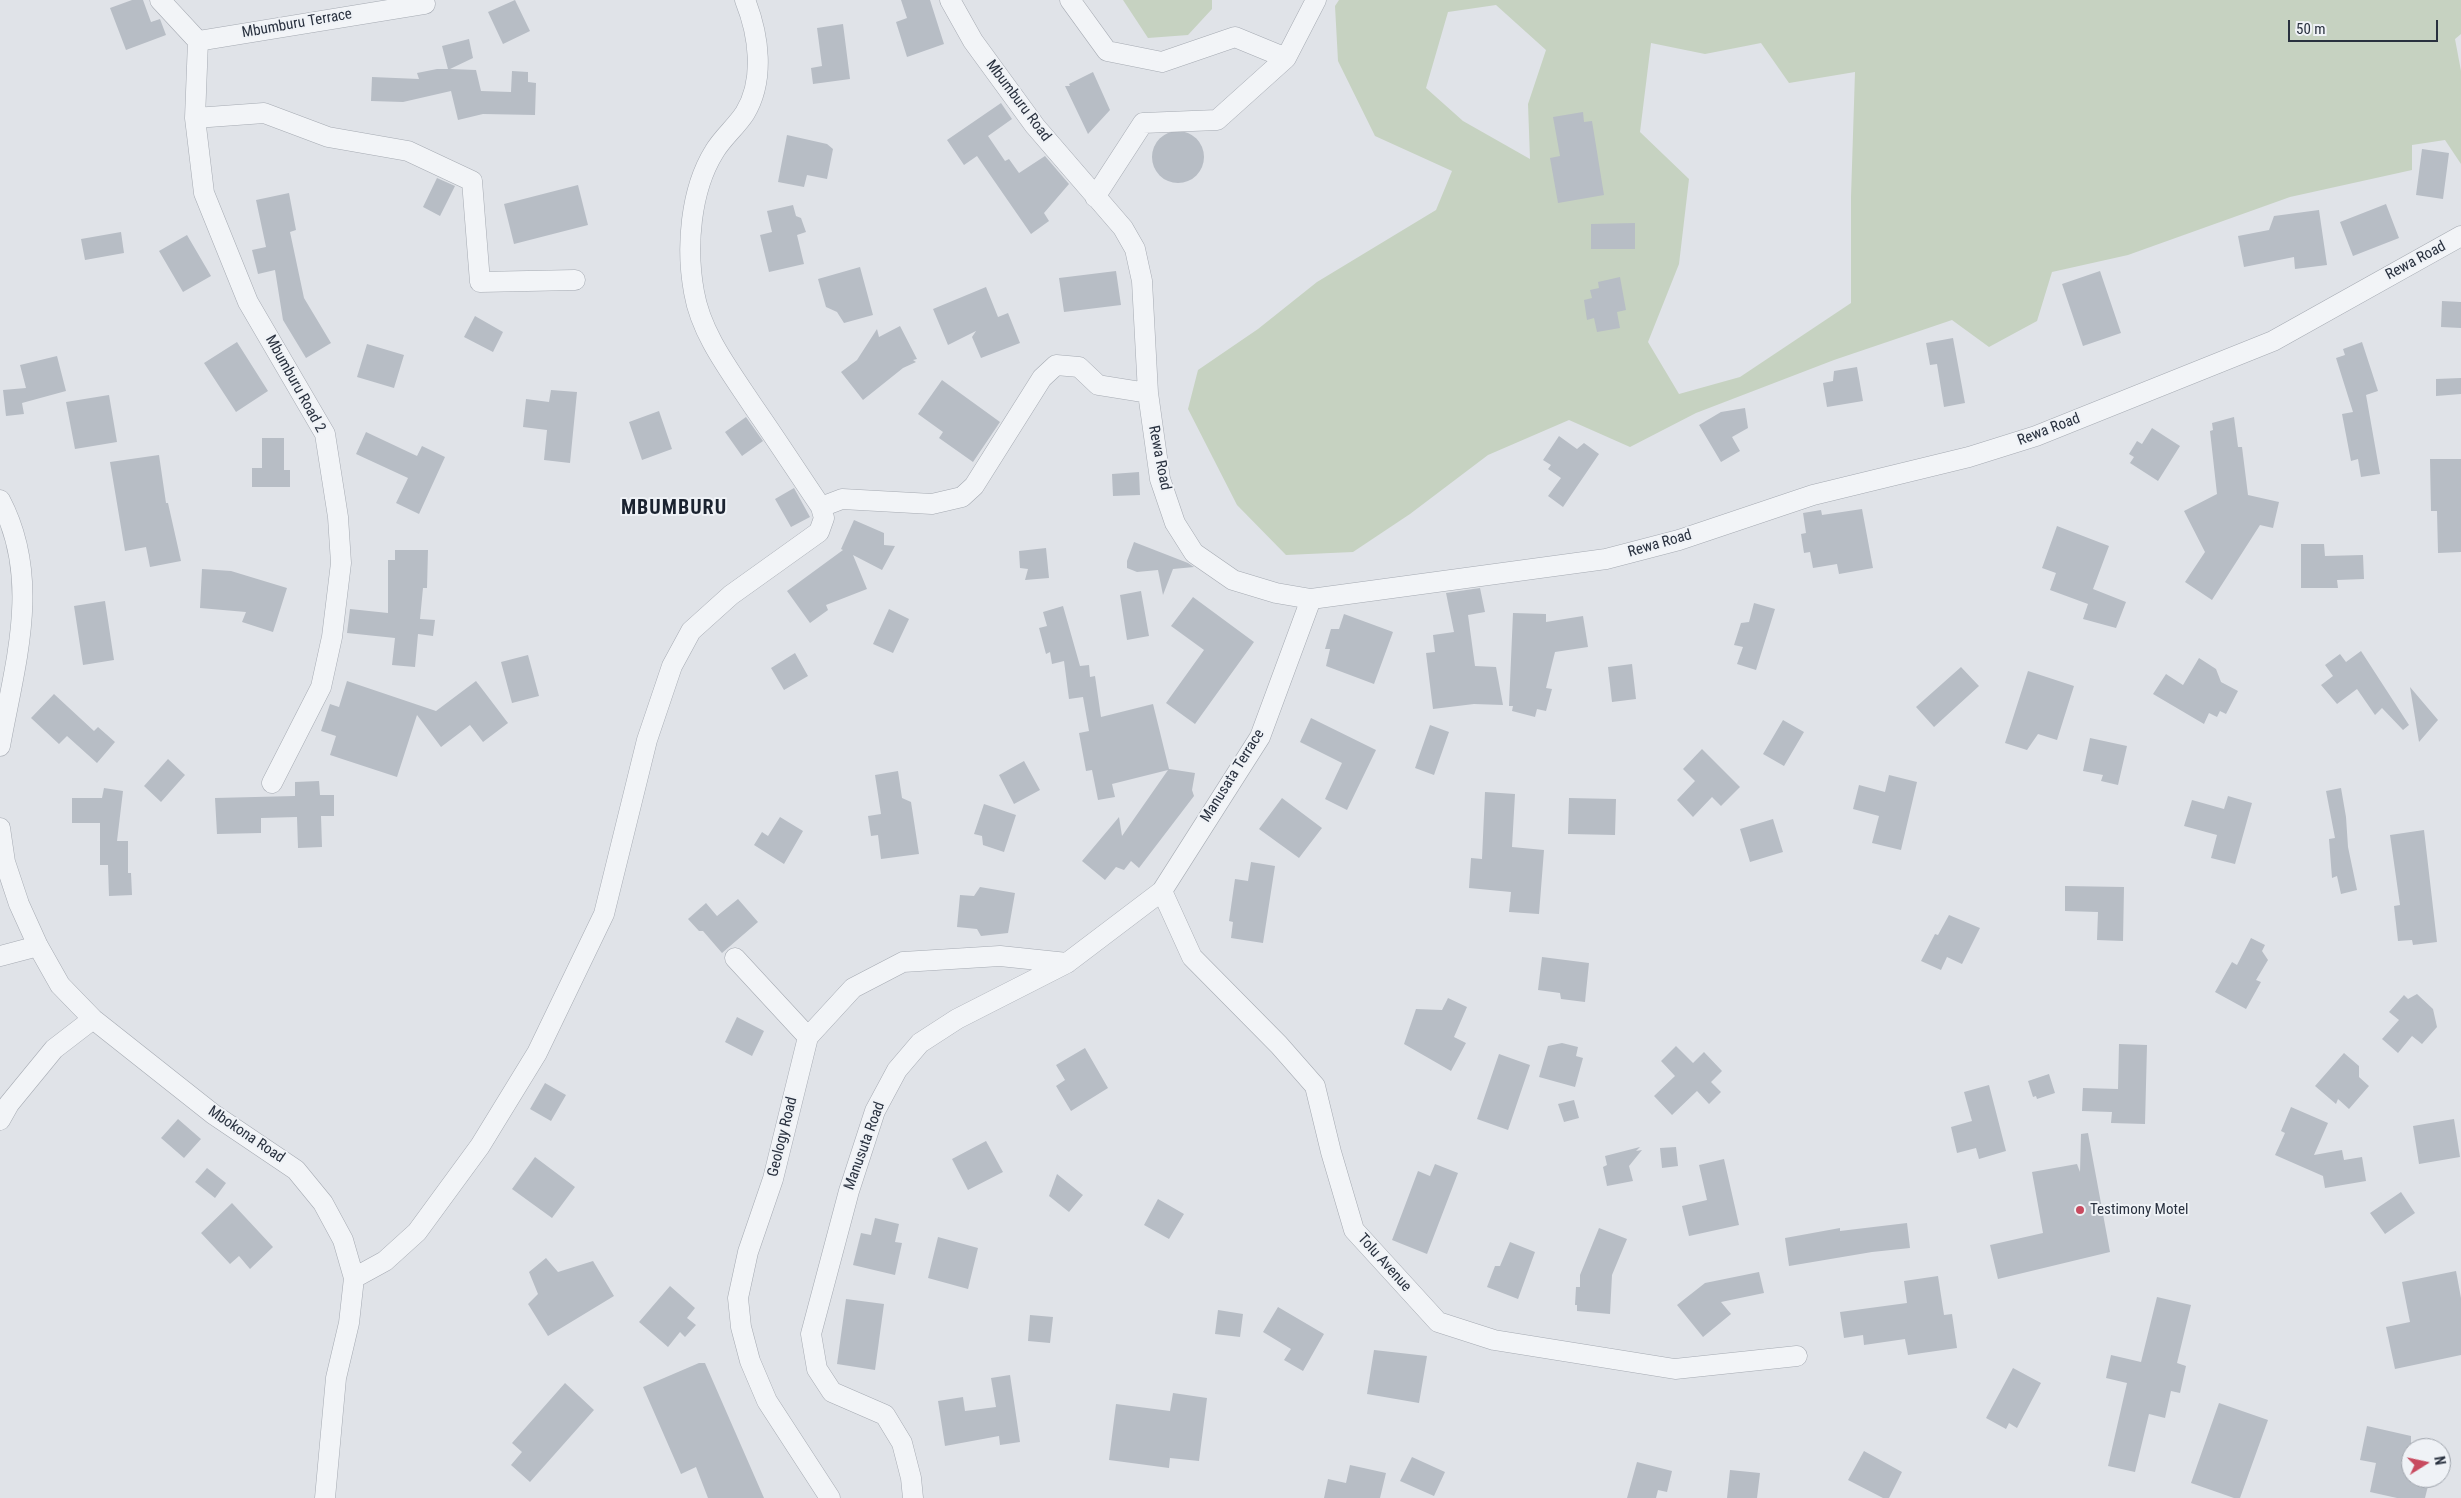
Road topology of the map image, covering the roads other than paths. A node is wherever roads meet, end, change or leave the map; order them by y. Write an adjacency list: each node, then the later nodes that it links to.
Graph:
1 (160, 0): 7 (street)
2 (745, 0): 15 (street)
3 (950, 0): 10 (street, Mbumburu Road)
4 (1070, 0): 8 (street)
5 (1316, 0): 8 (street)
6 (425, 4): 7 (street, Mbumburu Terrace)
7 (198, 41): 9 (street, Mbumburu Road 2)
8 (1286, 58): 10 (street)
9 (195, 118): 12 (street); 18 (street, Mbumburu Road 2)
10 (1095, 197): 13 (street, Rewa Road)
11 (2461, 236): 16 (street, Rewa Road)
12 (575, 280)
13 (1148, 393): 15 (street); 16 (street, Rewa Road)
14 (0, 500): 17 (street)
15 (820, 507): 28 (street)
16 (1311, 599): 20 (street, Manusata Terrace)
17 (0, 746)
18 (272, 783)
19 (0, 828): 21 (street, Mbokona Road)
20 (1162, 891): 24 (street, Manusuta Road); 29 (street, Tolu Avenue)
21 (38, 946): 22 (street); 25 (street, Mbokona Road)
22 (0, 956)
23 (735, 958): 26 (street)
24 (1067, 963): 26 (street, Geology Road); 32 (street, Manusuta Road)
25 (93, 1019): 27 (street); 28 (street, Mbokona Road)
26 (808, 1036): 31 (street, Geology Road)
27 (0, 1120)
28 (354, 1278): 30 (street, Mbokona Road)
29 (1797, 1356)
30 (325, 1498)
31 (830, 1498)
32 (912, 1498)

